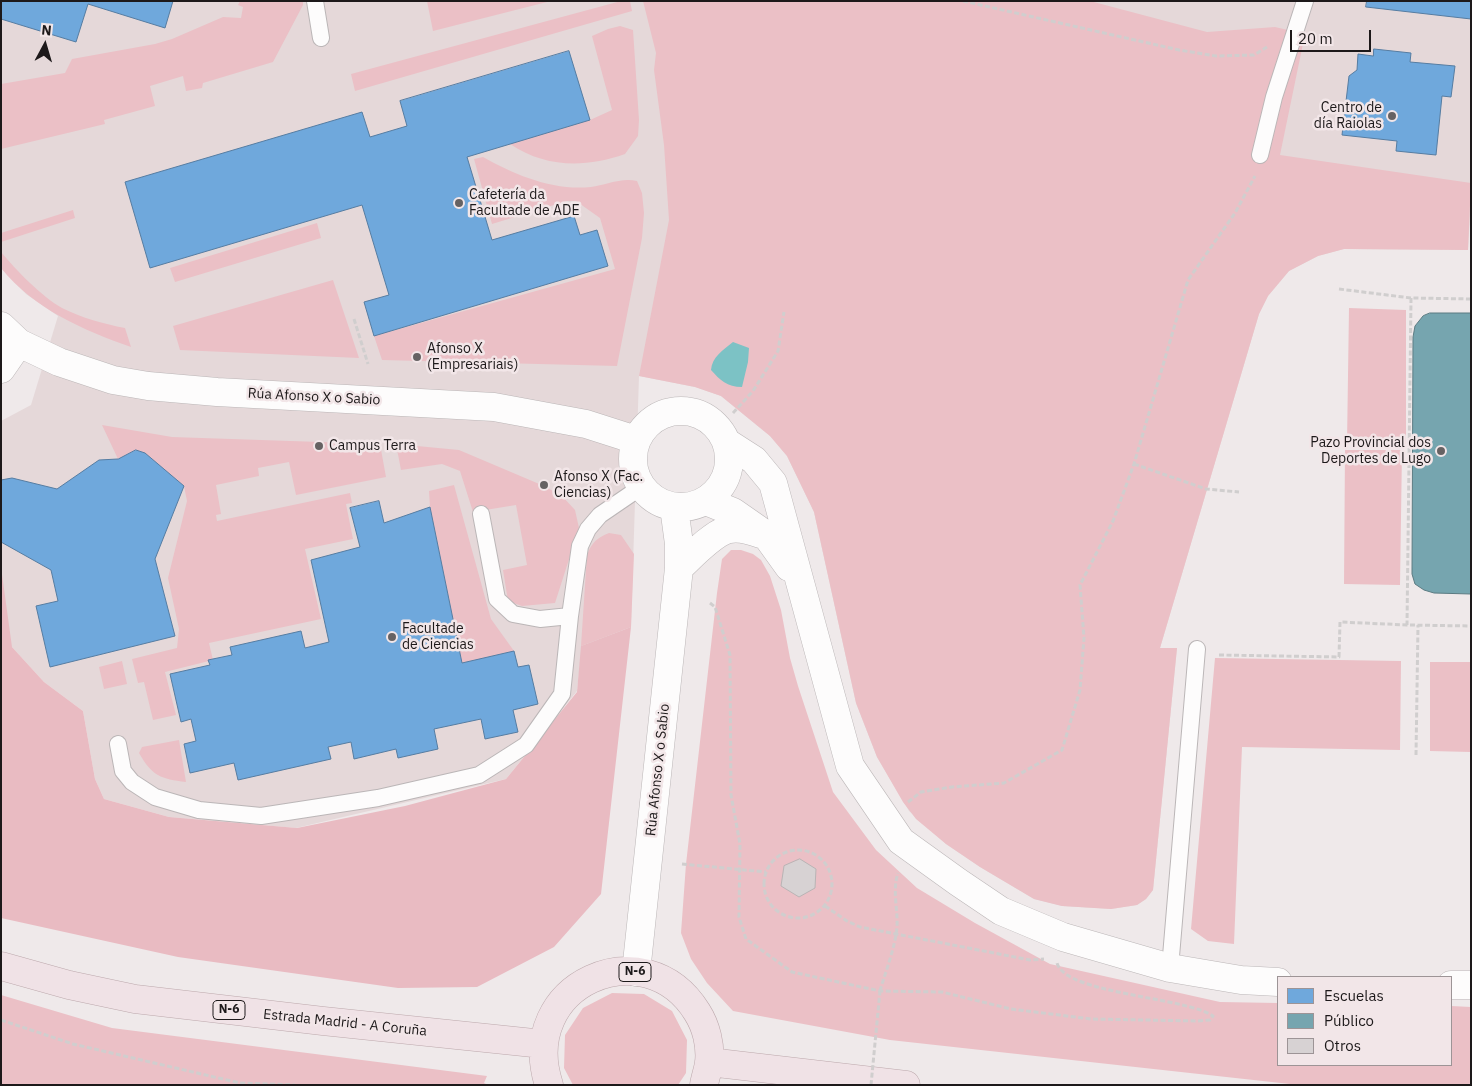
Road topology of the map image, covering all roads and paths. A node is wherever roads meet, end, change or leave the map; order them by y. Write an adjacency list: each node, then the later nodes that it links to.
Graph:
1 (315, 1): 5 (lane)
2 (963, 1): 4 (path)
3 (1305, 1): 4 (lane)
4 (1295, 31): 6 (lane)
5 (321, 38)
6 (1260, 155): 18 (path)
7 (1339, 289): 8 (path)
8 (1411, 298): 9 (path); 29 (path)
9 (1471, 299)
10 (784, 312): 15 (path)
11 (354, 319): 13 (path)
12 (10, 334): 14 (street); 16 (street, Rúa Afonso X o Sabio)
13 (368, 364)
14 (1, 369)
15 (733, 413)
16 (636, 440): 17 (street); 19 (street)
17 (726, 442): 21 (street); 26 (street)
18 (1134, 464): 20 (path); 36 (path)
19 (641, 487): 22 (street); 28 (lane)
20 (1238, 492)
21 (706, 501): 22 (street); 24 (street)
22 (674, 507): 25 (street, Rúa Afonso X o Sabio)
23 (481, 514): 28 (lane)
24 (766, 535): 25 (street); 26 (street)
25 (679, 568): 47 (street, Rúa Afonso X o Sabio)
26 (800, 581): 46 (street)
27 (710, 603): 39 (path)
28 (570, 616): 34 (lane)
29 (1407, 624): 30 (path); 33 (path)
30 (1418, 625): 31 (path); 35 (path)
31 (1471, 626)
32 (1197, 649): 46 (lane)
33 (1219, 655)
34 (118, 744)
35 (1416, 755)
36 (905, 804)
37 (682, 864): 39 (path)
38 (899, 867): 42 (path)
39 (739, 869): 40 (path); 51 (path)
40 (766, 872): 41 (path); 41 (path)
41 (825, 906): 42 (path)
42 (896, 933): 43 (path); 51 (path)
43 (1047, 959)
44 (1056, 959): 51 (path)
45 (1, 966): 53 (highway, Estrada Madrid - A Coruña / N-6)
46 (1170, 968): 48 (street)
47 (636, 972): 53 (highway, N-6); 54 (highway, N-6)
48 (1277, 982)
49 (1452, 985): 50 (street)
50 (1471, 985)
51 (880, 991): 57 (path, bridge)
52 (1, 1020): 55 (path)
53 (543, 1044): 56 (highway, N-6)
54 (706, 1074): 58 (highway, N-6)
55 (295, 1085)
56 (549, 1085)
57 (871, 1085)
58 (906, 1085)

